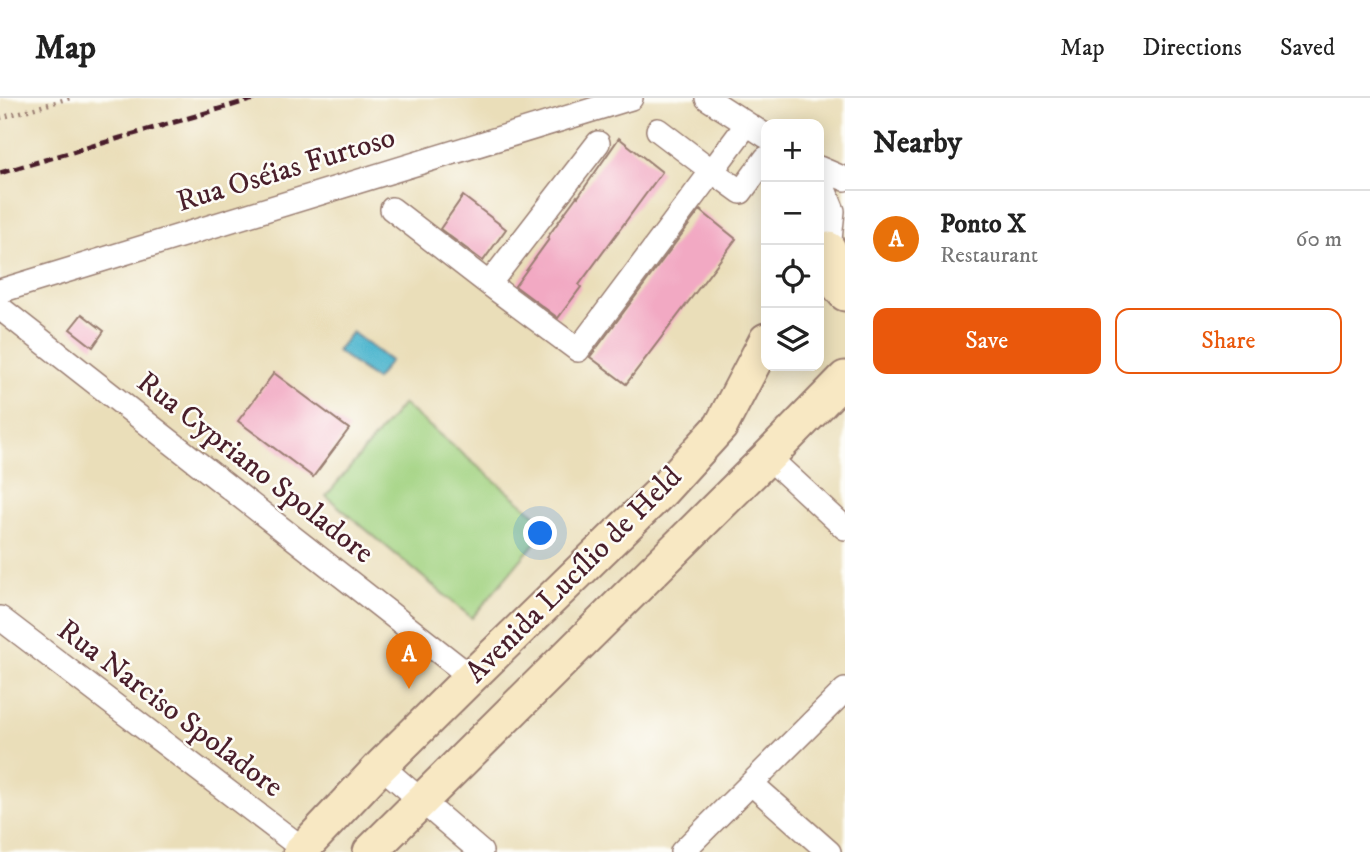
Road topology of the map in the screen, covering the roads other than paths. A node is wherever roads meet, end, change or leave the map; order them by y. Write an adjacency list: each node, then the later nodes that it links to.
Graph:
1 (631, 98): 14 (street, Rua Oséias Furtoso)
2 (707, 98): 4 (street)
3 (658, 130): 8 (street)
4 (757, 130): 8 (street)
5 (598, 143): 13 (street)
6 (761, 165): 8 (street)
7 (824, 170): 9 (street)
8 (712, 171): 13 (street)
9 (845, 179)
10 (821, 182): 12 (street)
11 (392, 209): 13 (street)
12 (831, 249): 15 (main road)
13 (489, 284)
14 (0, 291)
15 (845, 294)
16 (0, 308): 22 (street, Rua Cypriano Spoladore)
17 (761, 350): 22 (main road, Avenida Lucílio de Held)
18 (845, 378): 19 (main road, Avenida Lucílio de Held)
19 (768, 457): 20 (street); 26 (main road, Avenida Lucílio de Held)
20 (845, 528)
21 (0, 618): 27 (street, Rua Narciso Spoladore)
22 (471, 677): 24 (main road, Avenida Lucílio de Held)
23 (845, 690): 25 (street)
24 (381, 766): 26 (street); 27 (main road, Avenida Lucílio de Held)
25 (752, 784): 30 (street); 31 (street)
26 (422, 801): 28 (main road, Avenida Lucílio de Held); 29 (street)
27 (301, 851)
28 (370, 852)
29 (481, 852)
30 (682, 852)
31 (829, 852)

